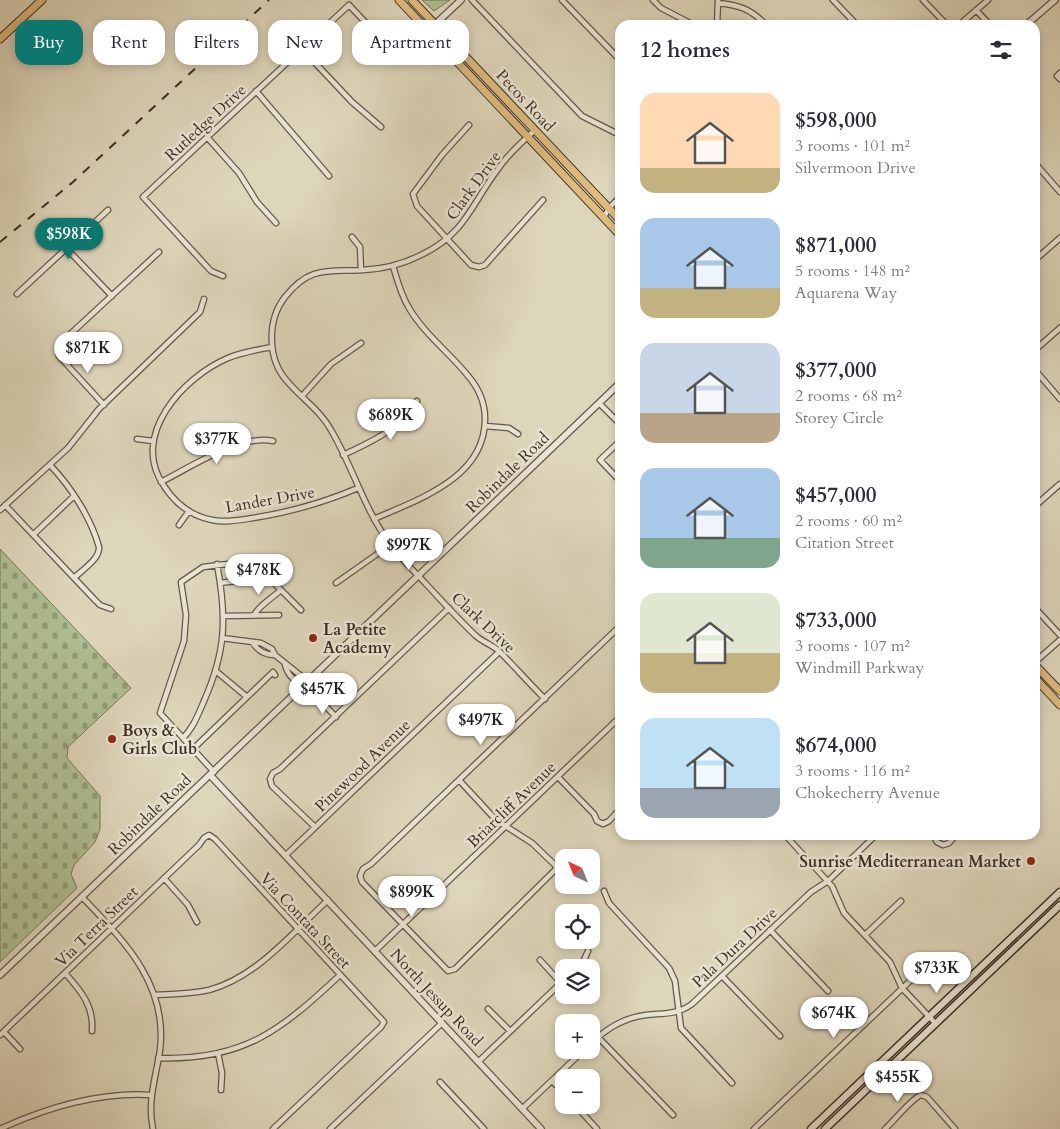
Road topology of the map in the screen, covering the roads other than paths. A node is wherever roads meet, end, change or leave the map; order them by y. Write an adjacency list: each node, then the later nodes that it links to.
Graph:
1 (42, 0): 27 (main road)
2 (399, 0): 16 (main road, Pecos Road)
3 (412, 0): 17 (main road, Pecos Road)
4 (461, 0): 18 (street)
5 (472, 0): 39 (street)
6 (562, 0): 28 (street)
7 (653, 0): 19 (street)
8 (833, 0): 22 (street)
9 (923, 0): 23 (street)
10 (988, 0): 13 (street)
11 (1055, 0): 26 (street)
12 (718, 1): 20 (street); 21 (street)
13 (976, 10): 24 (street); 25 (street)
14 (333, 20): 15 (street, Rutledge Drive)
15 (363, 20)
16 (418, 20)
17 (431, 20)
18 (439, 20)
19 (684, 20)
20 (717, 20)
21 (760, 20)
22 (852, 20)
23 (942, 20)
24 (964, 20)
25 (985, 20)
26 (1032, 20)
27 (0, 39)
28 (615, 55)
29 (469, 60): 38 (main road, Pecos Road)
30 (285, 65): 35 (street, Rutledge Drive)
31 (317, 65): 37 (street)
32 (460, 65): 41 (main road, Pecos Road)
33 (1060, 73): 34 (street)
34 (1060, 79)
35 (256, 92): 40 (street, Rutledge Drive); 43 (street)
36 (469, 125): 54 (street)
37 (381, 127)
38 (535, 130): 41 (street, Clark Drive); 47 (main road, Pecos Road)
39 (615, 132)
40 (207, 137): 51 (street); 61 (street, Rutledge Drive)
41 (528, 137): 50 (main road, Pecos Road); 54 (street, Clark Drive)
42 (1040, 171): 44 (street)
43 (329, 176)
44 (1060, 192)
45 (543, 200): 54 (street)
46 (615, 201): 47 (street)
47 (609, 208): 49 (main road, Pecos Road); 50 (street)
48 (108, 210): 56 (street)
49 (615, 215)
50 (604, 217): 52 (main road, Pecos Road)
51 (276, 223)
52 (615, 229)
53 (352, 237): 60 (street)
54 (448, 238): 59 (street, Clark Drive)
55 (1060, 238): 58 (street)
56 (67, 248): 62 (street); 63 (street)
57 (159, 252): 63 (street)
58 (1040, 256)
59 (393, 266): 60 (street, Clark Drive); 77 (street)
60 (362, 270): 68 (street, Clark Drive)
61 (223, 276)
62 (17, 294)
63 (112, 296): 75 (street)
64 (204, 299): 75 (street)
65 (1060, 328): 67 (street)
66 (361, 343): 71 (street)
67 (1040, 346)
68 (272, 347): 71 (street, Clark Drive); 80 (street, Lander Drive)
69 (1040, 376): 72 (street)
70 (615, 388): 74 (street, Robindale Road)
71 (302, 396): 83 (street, Clark Drive)
72 (1060, 399)
73 (417, 402): 83 (street)
74 (599, 402): 76 (street); 99 (street, Robindale Road)
75 (104, 405): 84 (street)
76 (615, 419)
77 (485, 426): 78 (street); 94 (street)
78 (518, 434)
79 (137, 439): 80 (street)
80 (153, 441): 86 (street, Lander Drive)
81 (273, 441): 86 (street)
82 (615, 445): 85 (street)
83 (343, 454): 88 (street, Clark Drive)
84 (50, 465): 89 (street); 91 (street)
85 (615, 476)
86 (161, 482): 93 (street, Lander Drive)
87 (1060, 484): 90 (street)
88 (358, 488): 93 (street, Lander Drive); 94 (street, Clark Drive)
89 (74, 496): 96 (street); 100 (street)
90 (1040, 502)
91 (5, 505): 92 (street); 96 (street)
92 (0, 510)
93 (189, 511): 95 (street)
94 (374, 519): 97 (street, Clark Drive)
95 (179, 525)
96 (34, 534): 100 (street)
97 (390, 545): 99 (street, Clark Drive); 103 (street)
98 (217, 564): 102 (street); 104 (street); 131 (street)
99 (418, 576): 105 (street, Clark Drive); 124 (street, Robindale Road)
100 (74, 578): 106 (street)
101 (244, 580): 102 (street)
102 (220, 583): 111 (street)
103 (336, 583)
104 (281, 590): 107 (street); 109 (street)
105 (449, 608): 117 (street, Clark Drive); 129 (street)
106 (111, 609)
107 (301, 610)
108 (1040, 613): 113 (street)
109 (254, 615): 110 (street); 111 (street)
110 (278, 615)
111 (224, 616): 114 (street)
112 (615, 631): 127 (street)
113 (1060, 635)
114 (222, 638): 116 (street); 121 (street)
115 (1060, 640): 119 (street)
116 (254, 643): 118 (street); 118 (street)
117 (499, 652): 127 (street, Clark Drive); 138 (street, Pinewood Avenue)
118 (274, 655): 124 (street)
119 (1040, 658)
120 (1040, 669): 125 (main road)
121 (217, 672): 126 (street); 131 (street)
122 (275, 676): 126 (street)
123 (1040, 683): 128 (main road)
124 (304, 685): 129 (street); 133 (street, Robindale Road)
125 (1060, 691)
126 (247, 697): 132 (street)
127 (545, 698): 135 (street)
128 (1060, 705)
129 (336, 717): 138 (street)
130 (615, 722): 134 (street, Briarcliff Avenue)
131 (183, 738): 132 (street)
132 (193, 748): 133 (street)
133 (212, 773): 144 (street, North Jessup Road); 149 (street, Robindale Road)
134 (558, 777): 136 (street); 137 (street, Briarcliff Avenue)
135 (459, 780): 137 (street); 154 (street)
136 (615, 814)
137 (505, 827): 154 (street, Briarcliff Avenue); 154 (street)
138 (315, 828): 144 (street, Pinewood Avenue)
139 (209, 835): 145 (street, Via Terra Street); 156 (street, Via Contata Street)
140 (790, 840): 146 (street)
141 (871, 840): 146 (street, Pala Dura Drive)
142 (935, 840): 143 (street)
143 (952, 840)
144 (286, 855): 150 (street, North Jessup Road)
145 (164, 878): 153 (street); 155 (street, Via Terra Street)
146 (828, 881): 157 (street, Pala Dura Drive); 158 (street)
147 (604, 891): 174 (street)
148 (1060, 892): 175 (main road)
149 (82, 897): 155 (street); 166 (street, Robindale Road)
150 (328, 900): 156 (street); 159 (street, North Jessup Road)
151 (901, 901): 158 (street)
152 (1060, 906): 177 (main road)
153 (197, 922)
154 (404, 924): 159 (street, Briarcliff Avenue)
155 (112, 928): 164 (street, Via Terra Street); 172 (street)
156 (297, 929): 167 (street, Via Contata Street); 172 (street)
157 (770, 930): 168 (street, Pala Dura Drive); 171 (street)
158 (865, 935): 169 (street)
159 (375, 951): 176 (street, North Jessup Road)
160 (588, 951): 161 (street)
161 (584, 959)
162 (540, 960): 165 (street)
163 (929, 963): 169 (street)
164 (65, 973): 178 (street); 180 (street, Via Terra Street)
165 (555, 974)
166 (0, 975)
167 (340, 976): 185 (street); 200 (street, Via Contata Street)
168 (722, 976): 174 (street, Pala Dura Drive); 182 (street)
169 (902, 988): 175 (street); 205 (street)
170 (555, 989): 179 (street)
171 (828, 991)
172 (155, 995): 186 (street)
173 (488, 1009): 179 (street)
174 (678, 1012): 181 (street, Pala Dura Drive); 191 (street)
175 (929, 1016): 177 (street); 206 (main road)
176 (442, 1023): 188 (street, North Jessup Road); 201 (street)
177 (936, 1024): 207 (main road)
178 (92, 1031)
179 (510, 1031): 188 (street)
180 (2, 1033): 184 (street)
181 (600, 1035)
182 (780, 1036)
183 (600, 1038): 197 (street)
184 (20, 1048)
185 (218, 1053): 186 (street); 193 (street)
186 (158, 1058): 194 (street)
187 (575, 1059): 189 (street)
188 (478, 1062): 195 (street, North Jessup Road)
189 (552, 1081): 192 (street); 195 (street)
190 (440, 1082): 202 (street)
191 (732, 1083)
192 (555, 1084)
193 (221, 1090)
194 (151, 1094): 198 (street); 199 (street)
195 (522, 1109): 203 (street, North Jessup Road)
196 (583, 1114): 204 (street)
197 (673, 1115)
198 (0, 1129)
199 (153, 1129)
200 (273, 1129)
201 (330, 1129)
202 (484, 1129)
203 (541, 1129)
204 (597, 1129)
205 (754, 1129)
206 (811, 1129)
207 (825, 1129)
208 (886, 1129): 209 (street)
209 (955, 1129)

